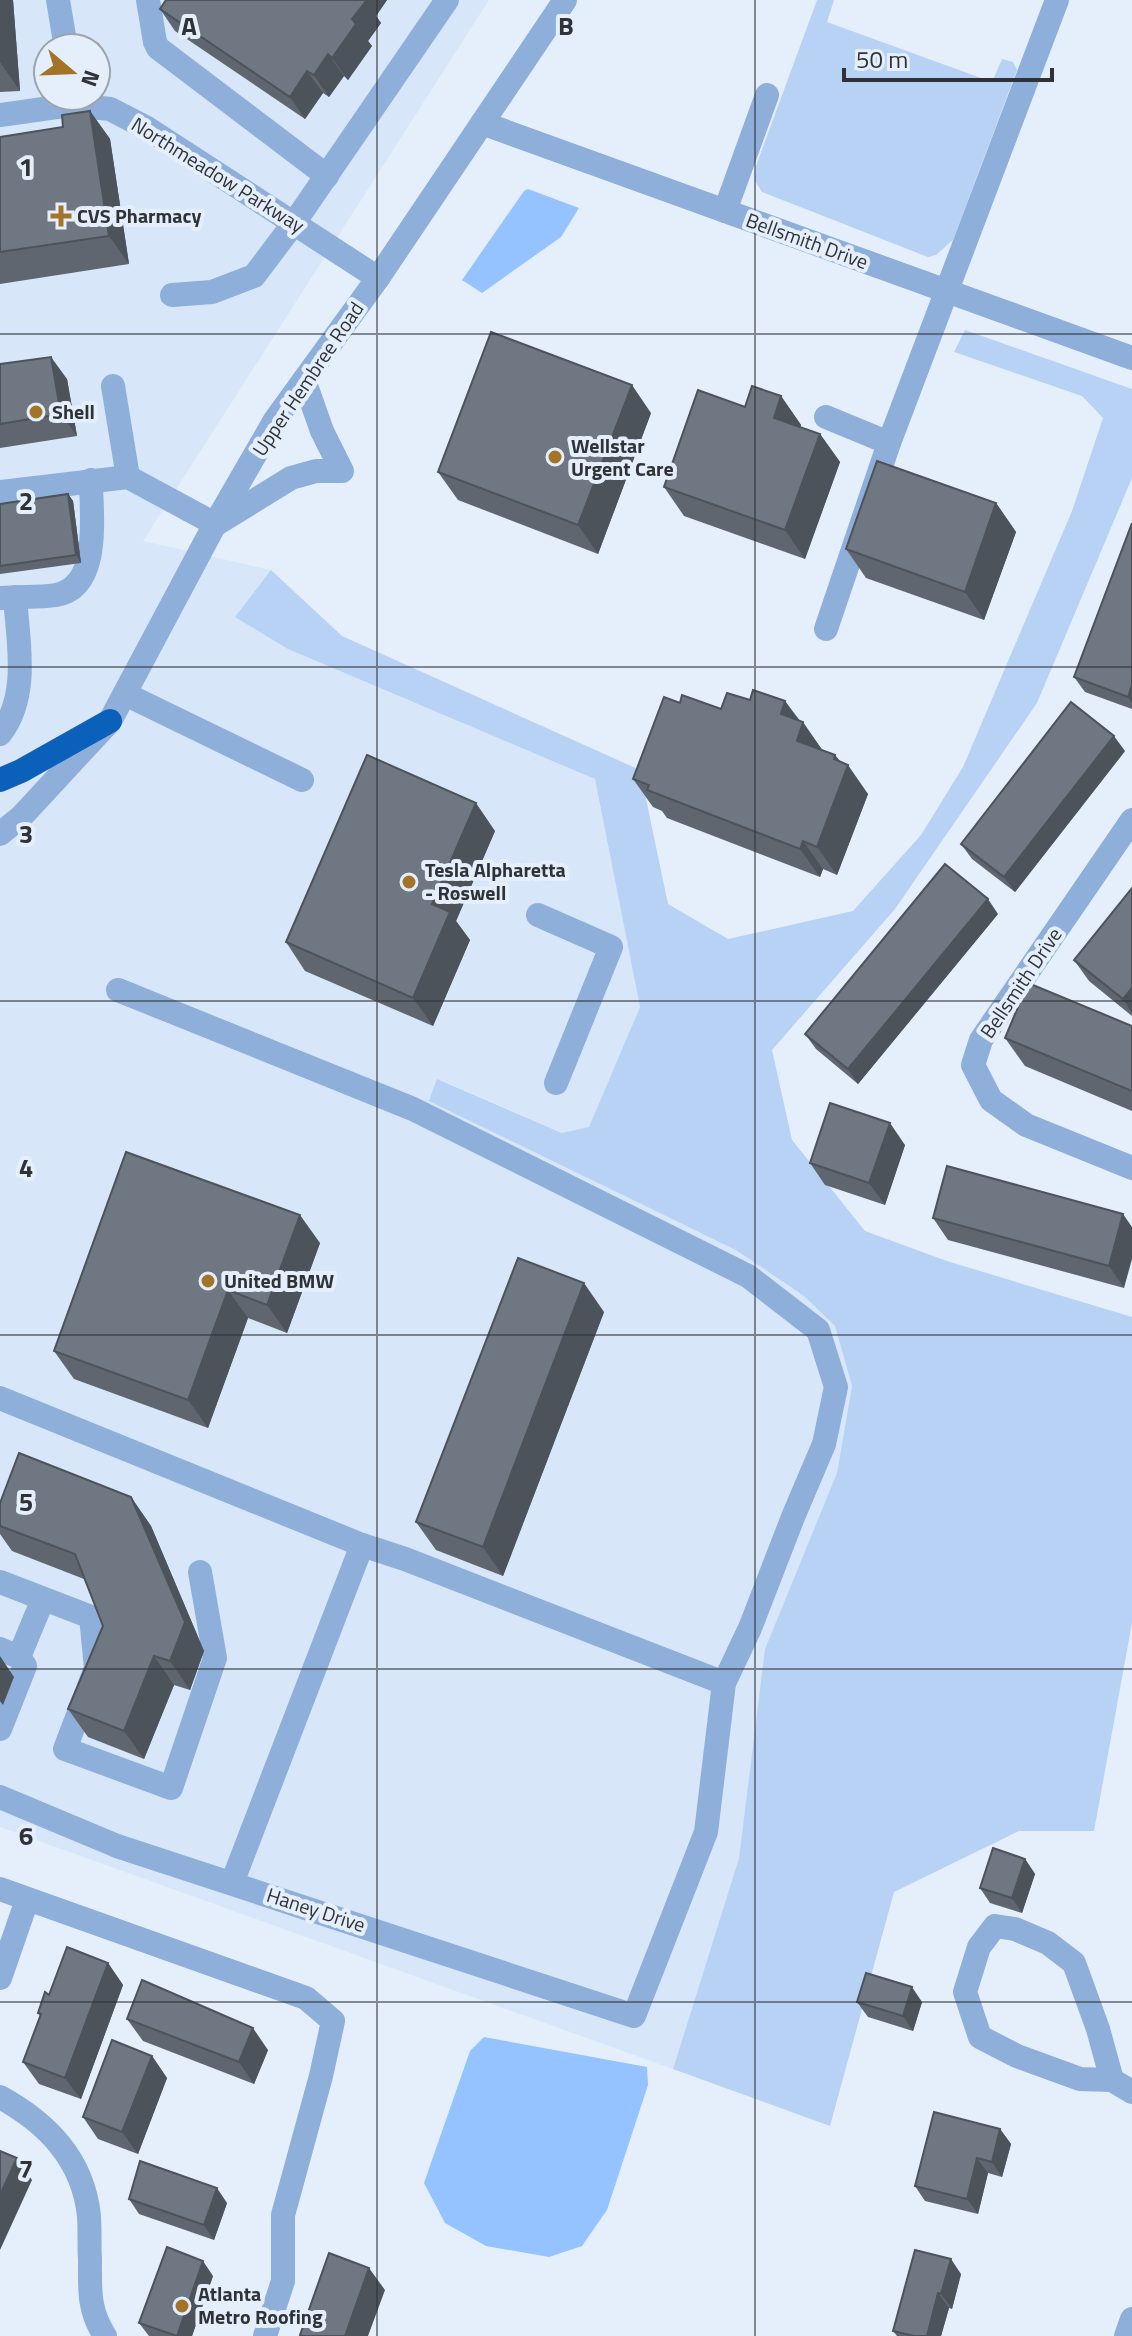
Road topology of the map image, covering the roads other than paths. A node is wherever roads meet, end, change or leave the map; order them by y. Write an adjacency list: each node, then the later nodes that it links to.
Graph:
1 (58, 0): 6 (street)
2 (148, 0): 12 (street)
3 (447, 0): 12 (street)
4 (565, 0): 11 (street, Upper Hembree Road)
5 (1057, 0): 16 (street)
6 (63, 32)
7 (767, 95): 13 (street)
8 (32, 109): 10 (street, Northmeadow Parkway)
9 (112, 110): 14 (street, Northmeadow Parkway)
10 (0, 115)
11 (482, 123): 13 (street, Bellsmith Drive); 15 (street, Upper Hembree Road)
12 (327, 176): 14 (street)
13 (725, 211): 16 (street, Bellsmith Drive)
14 (294, 223): 15 (street, Northmeadow Parkway); 17 (street)
15 (378, 278): 19 (street, Upper Hembree Road)
16 (946, 291): 18 (street, Bellsmith Drive); 22 (street)
17 (172, 295)
18 (1132, 358)
19 (304, 380): 26 (street, Upper Hembree Road); 26 (street)
20 (113, 386): 23 (street)
21 (826, 417): 22 (street)
22 (889, 443): 28 (street)
23 (128, 477): 24 (street); 26 (street)
24 (91, 480): 25 (street); 27 (street)
25 (0, 492)
26 (215, 524): 29 (street, Upper Hembree Road)
27 (8, 597): 31 (street)
28 (826, 629)
29 (125, 694): 30 (street, Upper Hembree Road); 33 (street)
30 (110, 721): 32 (highway); 35 (street, Upper Hembree Road)
31 (0, 734)
32 (0, 780)
33 (302, 780)
34 (1132, 820): 39 (street, Bellsmith Drive)
35 (0, 834)
36 (538, 915): 38 (street)
37 (118, 990): 46 (street)
38 (556, 1083)
39 (1132, 1168)
40 (0, 1398): 41 (street)
41 (362, 1545): 46 (street); 49 (street)
42 (200, 1572): 44 (street)
43 (0, 1582): 44 (street)
44 (43, 1599): 45 (street)
45 (10, 1653): 47 (street)
46 (724, 1683): 49 (street, Haney Drive)
47 (1, 1724)
48 (0, 1797): 49 (street, Haney Drive)
49 (232, 1883)
50 (0, 1889): 51 (street)
51 (27, 1900): 52 (street); 57 (street)
52 (0, 1978)
53 (1122, 2086): 53 (street)
54 (0, 2097): 56 (street)
55 (1132, 2319): 58 (street)
56 (105, 2336)
57 (265, 2336)
58 (1126, 2336)

